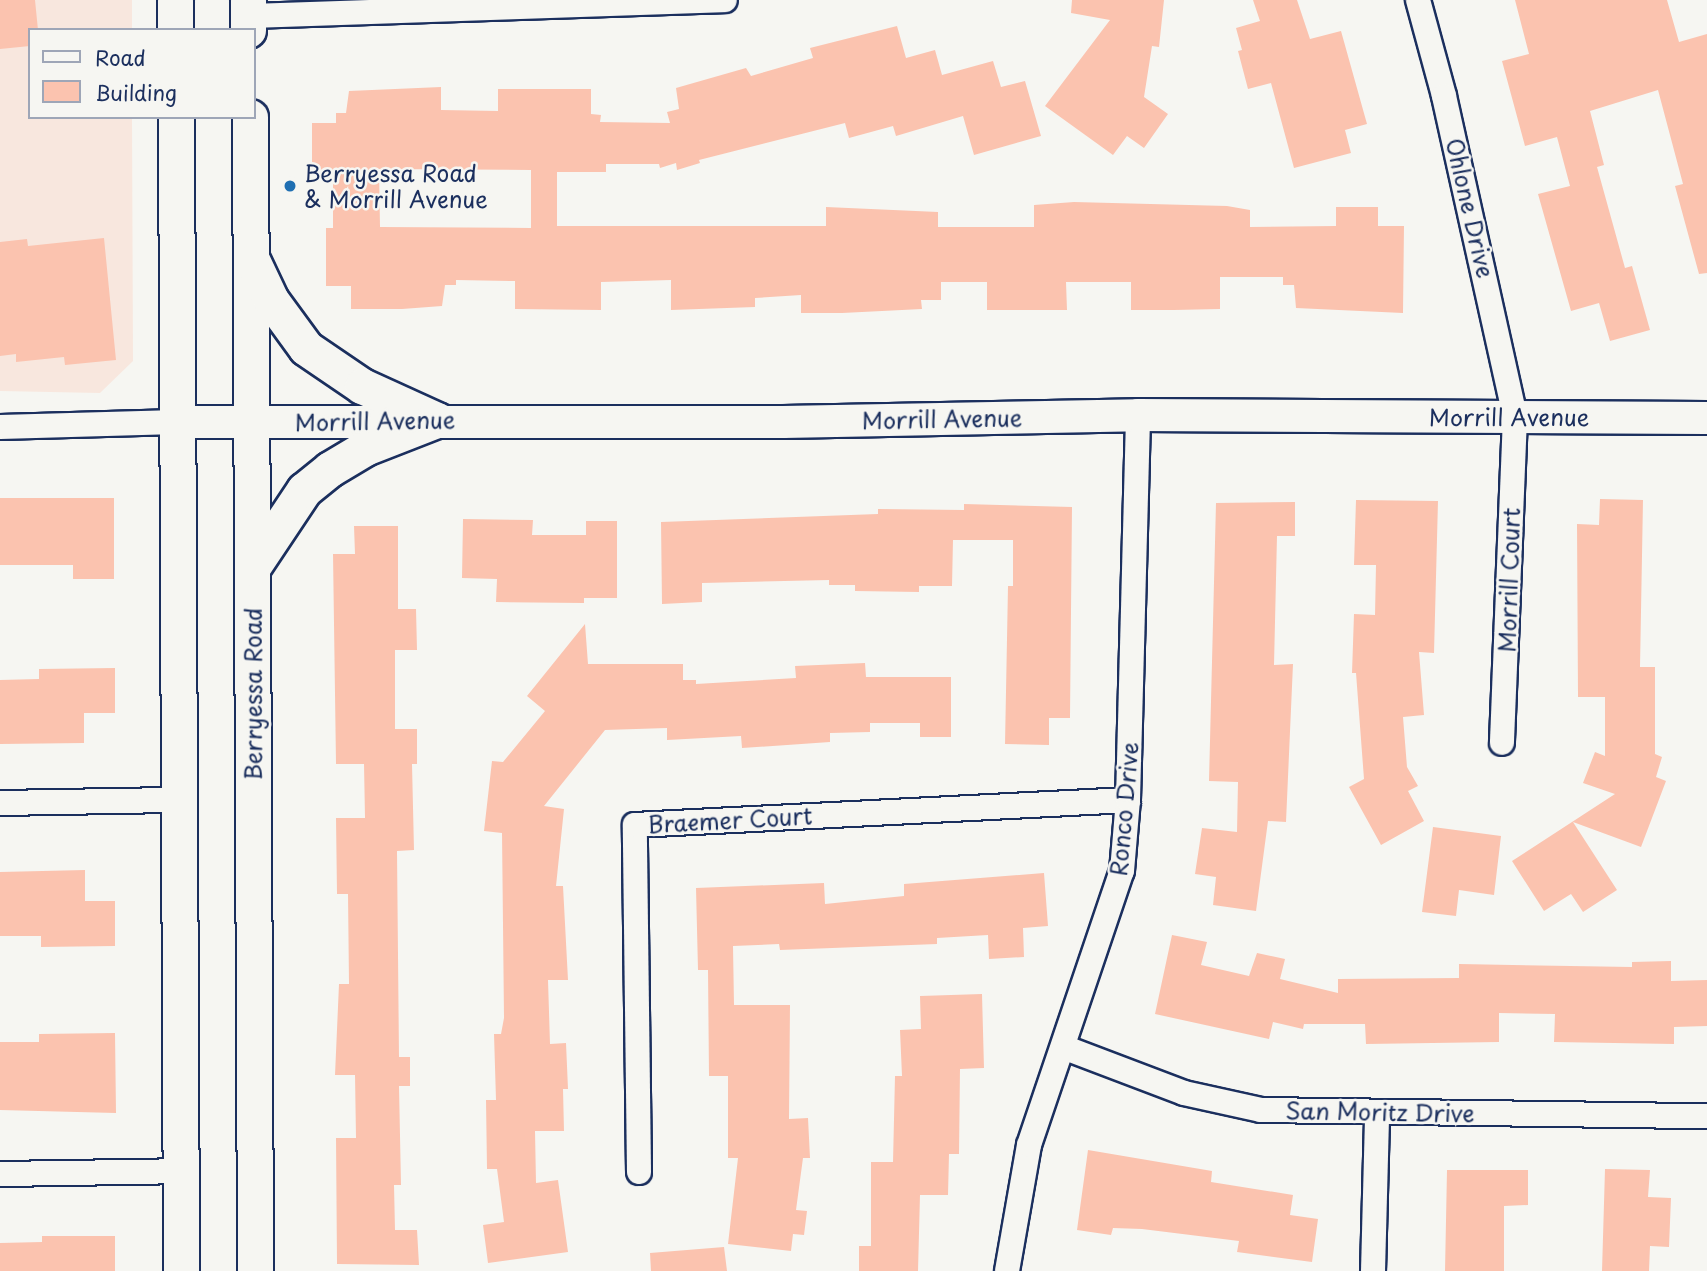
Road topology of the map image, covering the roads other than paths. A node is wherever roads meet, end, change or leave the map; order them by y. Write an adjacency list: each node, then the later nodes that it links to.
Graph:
1 (175, 0): 5 (main road)
2 (725, 0): 4 (street)
3 (1418, 0): 10 (street, Ohlone Drive)
4 (248, 15)
5 (175, 28)
6 (176, 119): 13 (main road)
7 (250, 119): 8 (main road, Berryessa Road)
8 (249, 254): 12 (main road); 14 (main road, Berryessa Road)
9 (1138, 415): 10 (street, Morrill Avenue); 12 (street, Morrill Avenue); 19 (street, Ronco Drive)
10 (1516, 417): 11 (street, Morrill Avenue); 17 (street, Morrill Court)
11 (1707, 418)
12 (437, 420): 14 (street, Morrill Avenue); 16 (main road)
13 (177, 422): 14 (street, Morrill Avenue); 15 (street); 18 (main road)
14 (251, 423): 16 (main road, Berryessa Road)
15 (0, 427)
16 (252, 568): 28 (main road, Berryessa Road)
17 (1502, 743)
18 (178, 800): 20 (street); 24 (main road)
19 (1128, 800): 21 (street, Ronco Drive); 25 (street, Braemer Court)
20 (0, 803)
21 (1063, 1047): 22 (street, San Moritz Drive); 29 (street, Ronco Drive)
22 (1377, 1113): 23 (street, San Moritz Drive); 30 (street)
23 (1707, 1116)
24 (181, 1171): 26 (street); 27 (main road)
25 (639, 1172)
26 (0, 1174)
27 (181, 1271)
28 (255, 1271)
29 (1007, 1271)
30 (1373, 1271)

